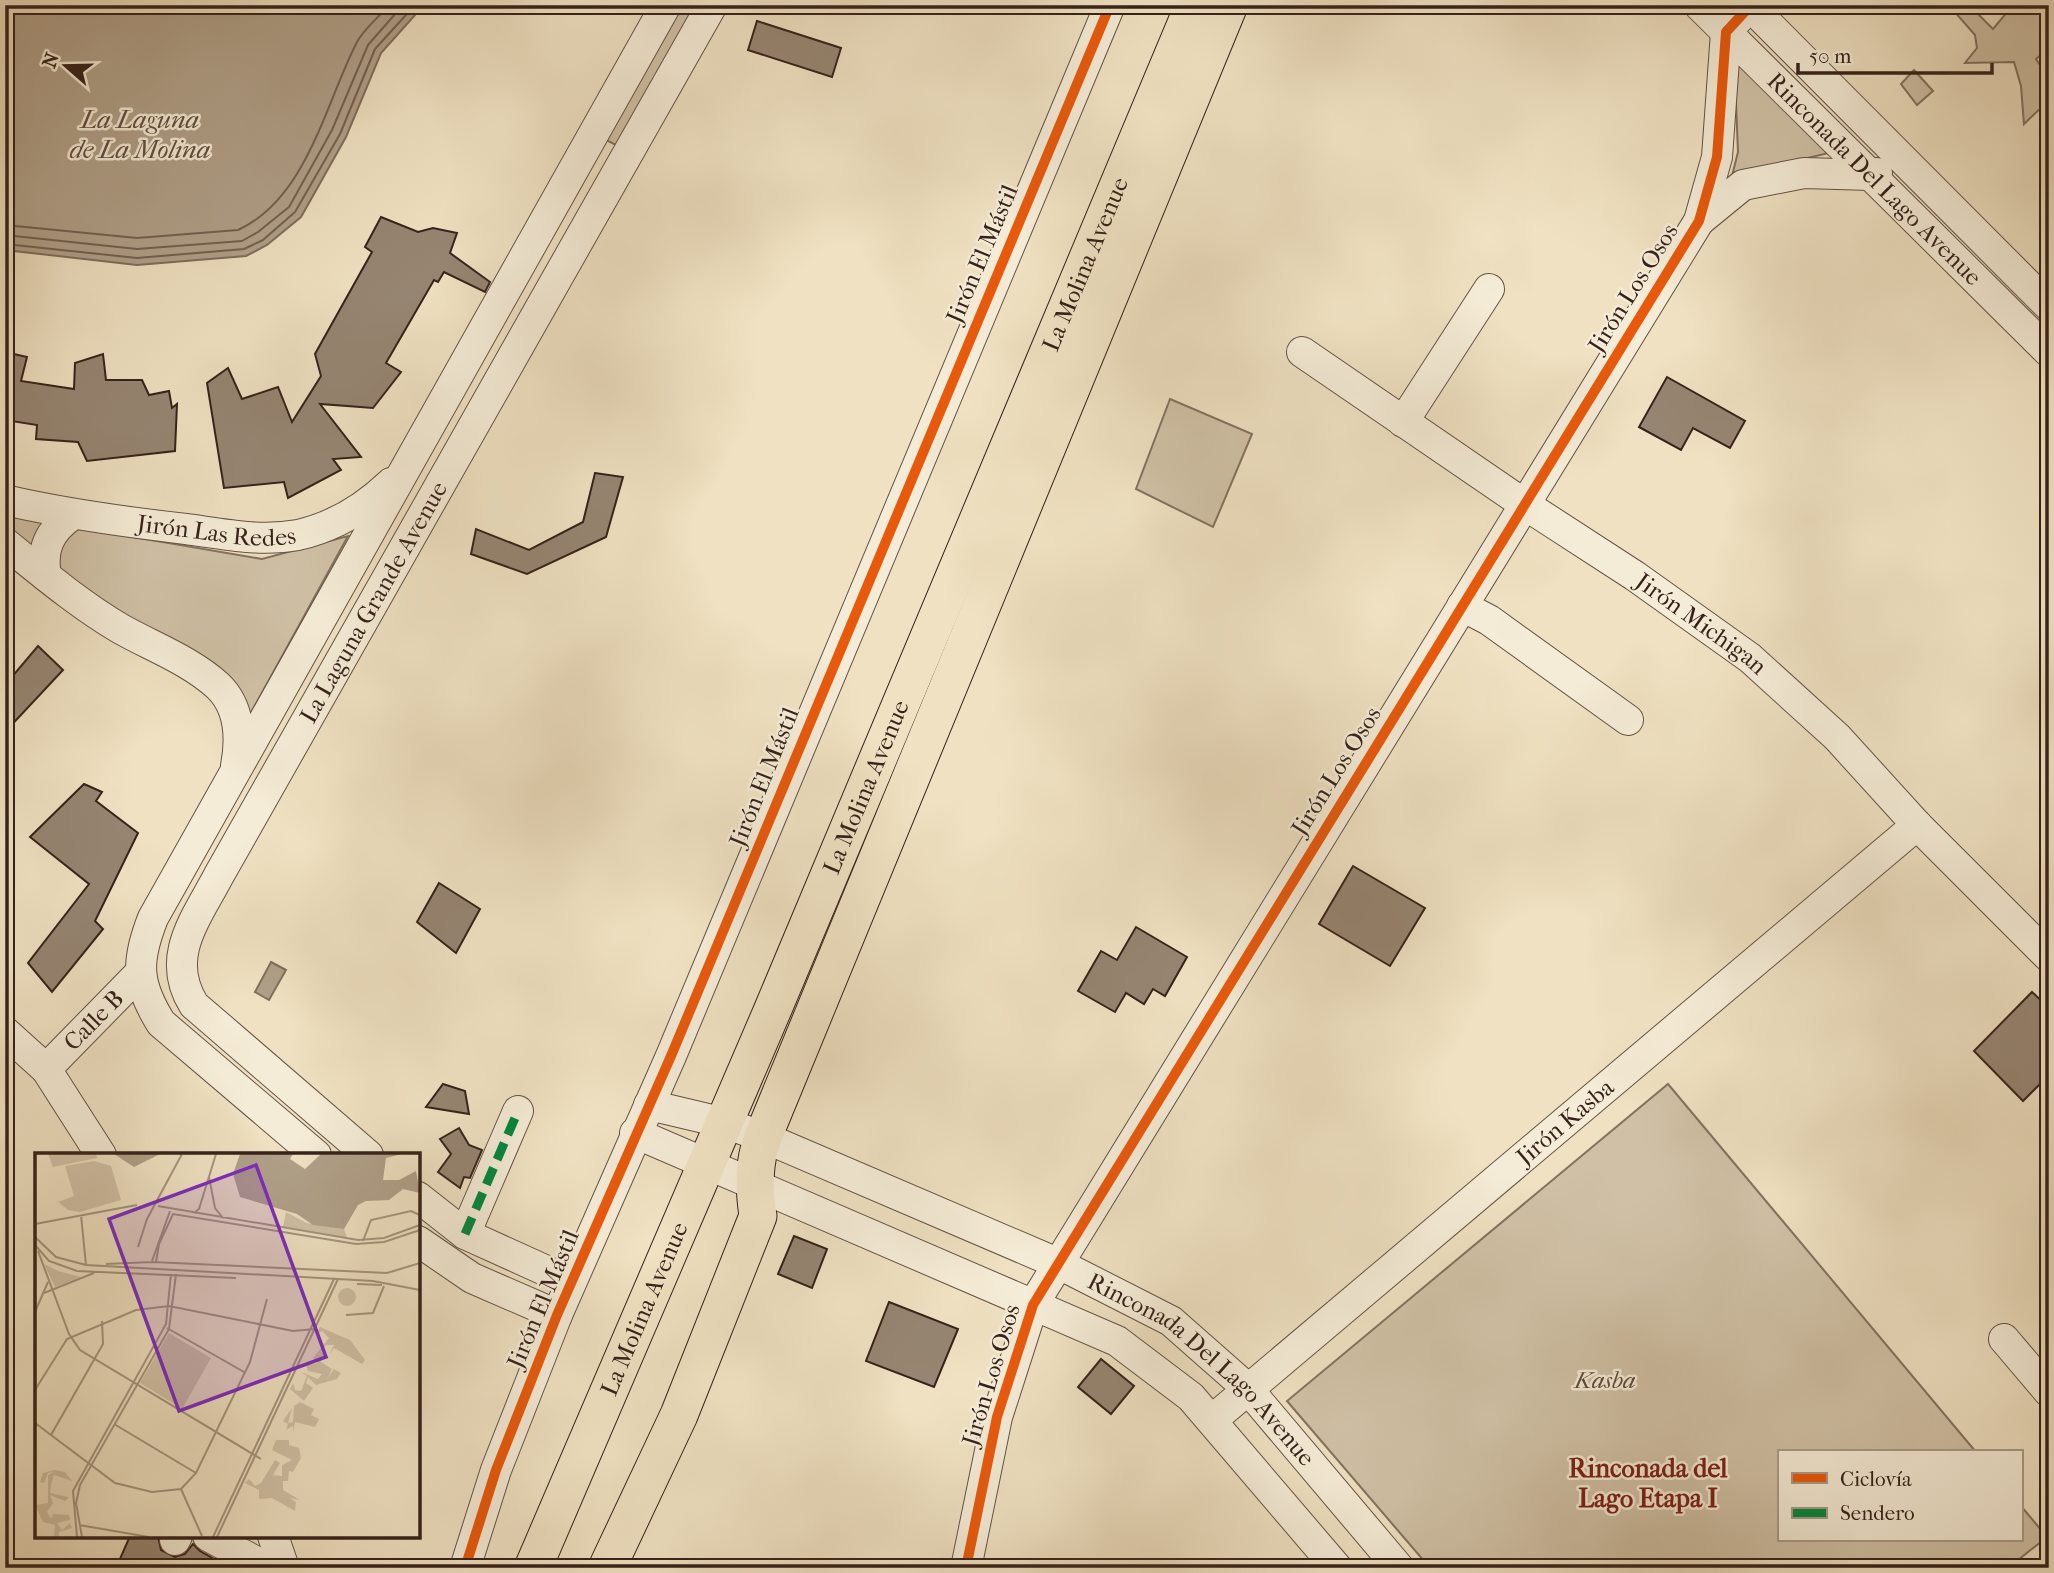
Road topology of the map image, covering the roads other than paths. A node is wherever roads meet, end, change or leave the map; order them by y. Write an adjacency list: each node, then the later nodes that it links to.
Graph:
1 (666, 5): 9 (street, La Laguna Grande Avenue)
2 (712, 5): 11 (street, La Laguna Grande Avenue)
3 (1110, 5): 39 (street, Jirón El Mástil)
4 (1194, 5): 19 (main road, La Molina Avenue)
5 (1229, 5): 14 (main road, La Molina Avenue)
6 (1699, 5): 8 (street, Rinconada Del Lago Avenue)
7 (1750, 6): 8 (street); 10 (street, Rinconada Del Lago Avenue)
8 (1726, 32): 12 (street, Rinconada Del Lago Avenue); 13 (street, Jirón Los Osos)
9 (589, 142): 11 (street); 20 (street, La Laguna Grande Avenue)
10 (1902, 160): 12 (street, Jirón Los Osos); 16 (street, Rinconada Del Lago Avenue)
11 (624, 162): 22 (street, La Laguna Grande Avenue)
12 (1871, 175): 13 (street, Jirón Los Osos); 18 (street, Rinconada Del Lago Avenue)
13 (1699, 221): 25 (street, Jirón Los Osos)
14 (1135, 234): 19 (main road); 43 (main road, La Molina Avenue)
15 (1489, 289): 21 (street)
16 (2049, 306)
17 (1302, 352): 21 (street, Jirón Michigan)
18 (2049, 352)
19 (1027, 403): 41 (main road, La Molina Avenue)
20 (441, 406): 22 (street); 23 (street, La Laguna Grande Avenue)
21 (1403, 422): 25 (street, Jirón Michigan)
22 (474, 427): 34 (street, La Laguna Grande Avenue)
23 (406, 468): 26 (street, Jirón Las Redes); 31 (street, La Laguna Grande Avenue)
24 (5, 500): 26 (street, Jirón Las Redes)
25 (1524, 504): 29 (street, Jirón Los Osos); 32 (street, Jirón Michigan)
26 (72, 515): 28 (street)
27 (5, 543): 28 (street)
28 (46, 576): 31 (street)
29 (1462, 606): 30 (street); 52 (street, Jirón Los Osos)
30 (1628, 720)
31 (235, 773): 33 (street, La Laguna Grande Avenue)
32 (1917, 825): 35 (street, Jirón Michigan); 57 (street, Jirón Kasba)
33 (188, 856): 34 (street); 36 (street, La Laguna Grande Avenue)
34 (219, 875): 46 (street, La Laguna Grande Avenue)
35 (2049, 957)
36 (140, 973): 38 (street, Calle B); 45 (street, La Laguna Grande Avenue)
37 (5, 1032): 38 (street, Calle B)
38 (46, 1069): 44 (street, Calle B)
39 (649, 1105): 41 (street, Rinconada Del Lago Avenue); 42 (street, Jirón El Mástil)
40 (518, 1111): 50 (street)
41 (724, 1123): 43 (street, Rinconada Del Lago Avenue); 47 (main road, La Molina Avenue)
42 (635, 1133): 47 (street, Rinconada Del Lago Avenue); 53 (street, Jirón El Mástil)
43 (763, 1137): 48 (main road, La Molina Avenue); 52 (street, Rinconada Del Lago Avenue)
44 (100, 1153)
45 (314, 1153)
46 (366, 1153)
47 (707, 1164): 48 (street, Rinconada Del Lago Avenue); 65 (main road, La Molina Avenue)
48 (754, 1185): 54 (street, Rinconada Del Lago Avenue); 66 (main road, La Molina Avenue)
49 (420, 1199): 50 (street)
50 (459, 1230): 51 (street); 53 (street)
51 (426, 1248): 55 (street)
52 (1057, 1263): 54 (street, Jirón Los Osos); 57 (street, Rinconada Del Lago Avenue)
53 (571, 1282): 55 (street, Jirón El Mástil)
54 (1033, 1305): 59 (street, Rinconada Del Lago Avenue); 67 (street, Jirón Los Osos)
55 (557, 1315): 64 (street, Jirón El Mástil)
56 (2004, 1339): 58 (street)
57 (1247, 1388): 59 (street, Jirón Kasba); 69 (street, Rinconada Del Lago Avenue)
58 (2049, 1392)
59 (1212, 1420): 68 (street, Rinconada Del Lago Avenue)
60 (212, 1538): 62 (street)
61 (274, 1538): 63 (street)
62 (268, 1568)
63 (284, 1568)
64 (465, 1568)
65 (533, 1568)
66 (607, 1568)
67 (966, 1568)
68 (1337, 1568)
69 (1399, 1568)

